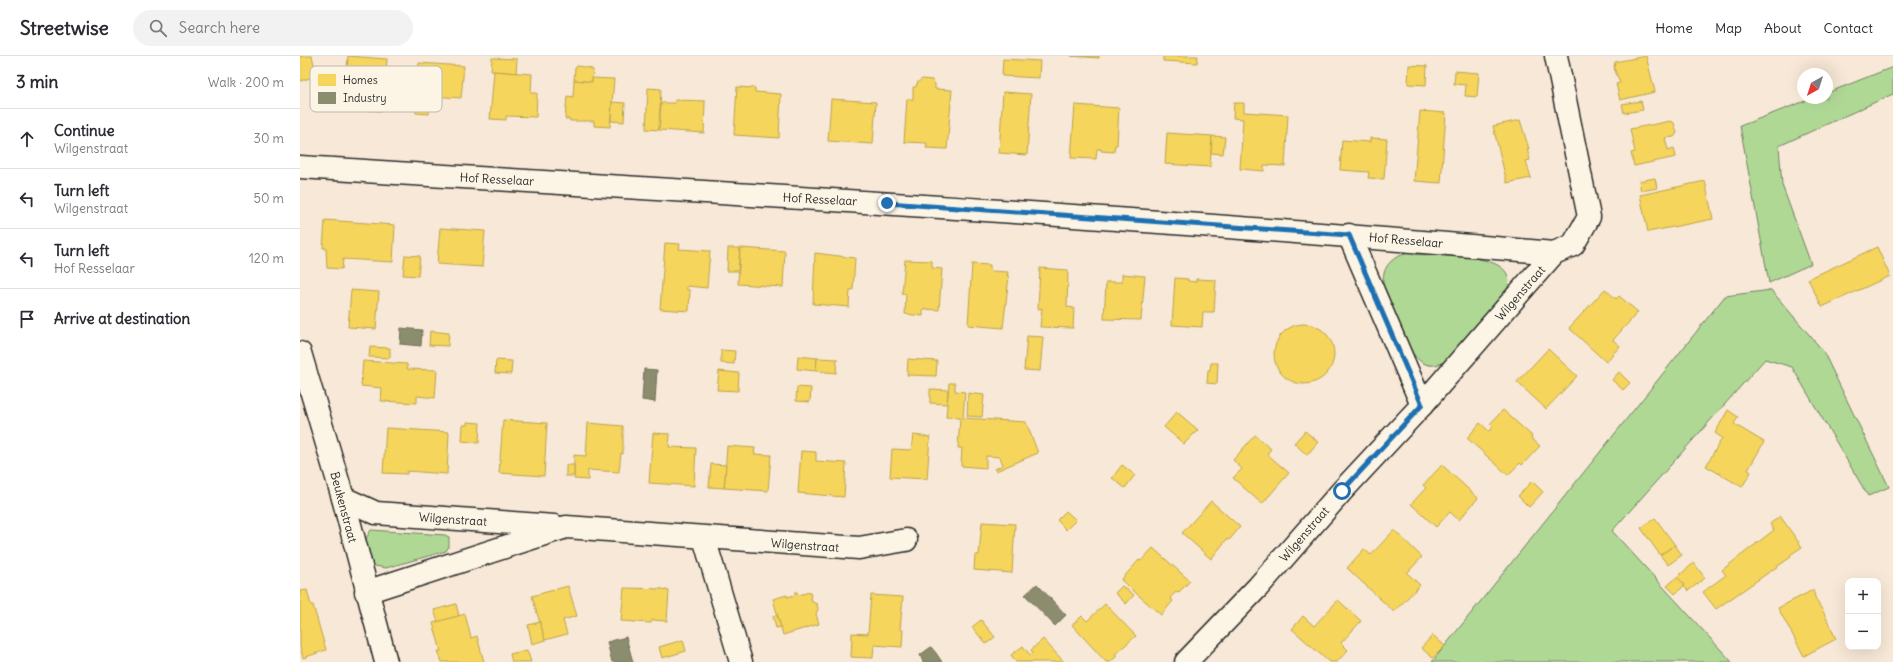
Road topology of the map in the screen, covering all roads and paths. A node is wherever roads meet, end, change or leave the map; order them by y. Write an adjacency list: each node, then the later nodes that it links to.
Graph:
1 (1556, 56): 4 (street, Hof Resselaar)
2 (300, 167): 3 (street, Hof Resselaar)
3 (1349, 235): 4 (street, Hof Resselaar); 6 (street)
4 (1554, 253): 6 (street, Wilgenstraat)
5 (300, 353): 7 (street, Beukenstraat)
6 (1422, 405): 14 (street, Wilgenstraat)
7 (343, 498): 8 (street, Wilgenstraat); 11 (street, Beukenstraat)
8 (566, 527): 9 (street, Wilgenstraat); 11 (street, Wilgenstraat)
9 (704, 538): 10 (street, Wilgenstraat); 13 (street)
10 (906, 540)
11 (366, 592): 12 (street, Beukenstraat)
12 (386, 662)
13 (741, 662)
14 (1186, 662)

